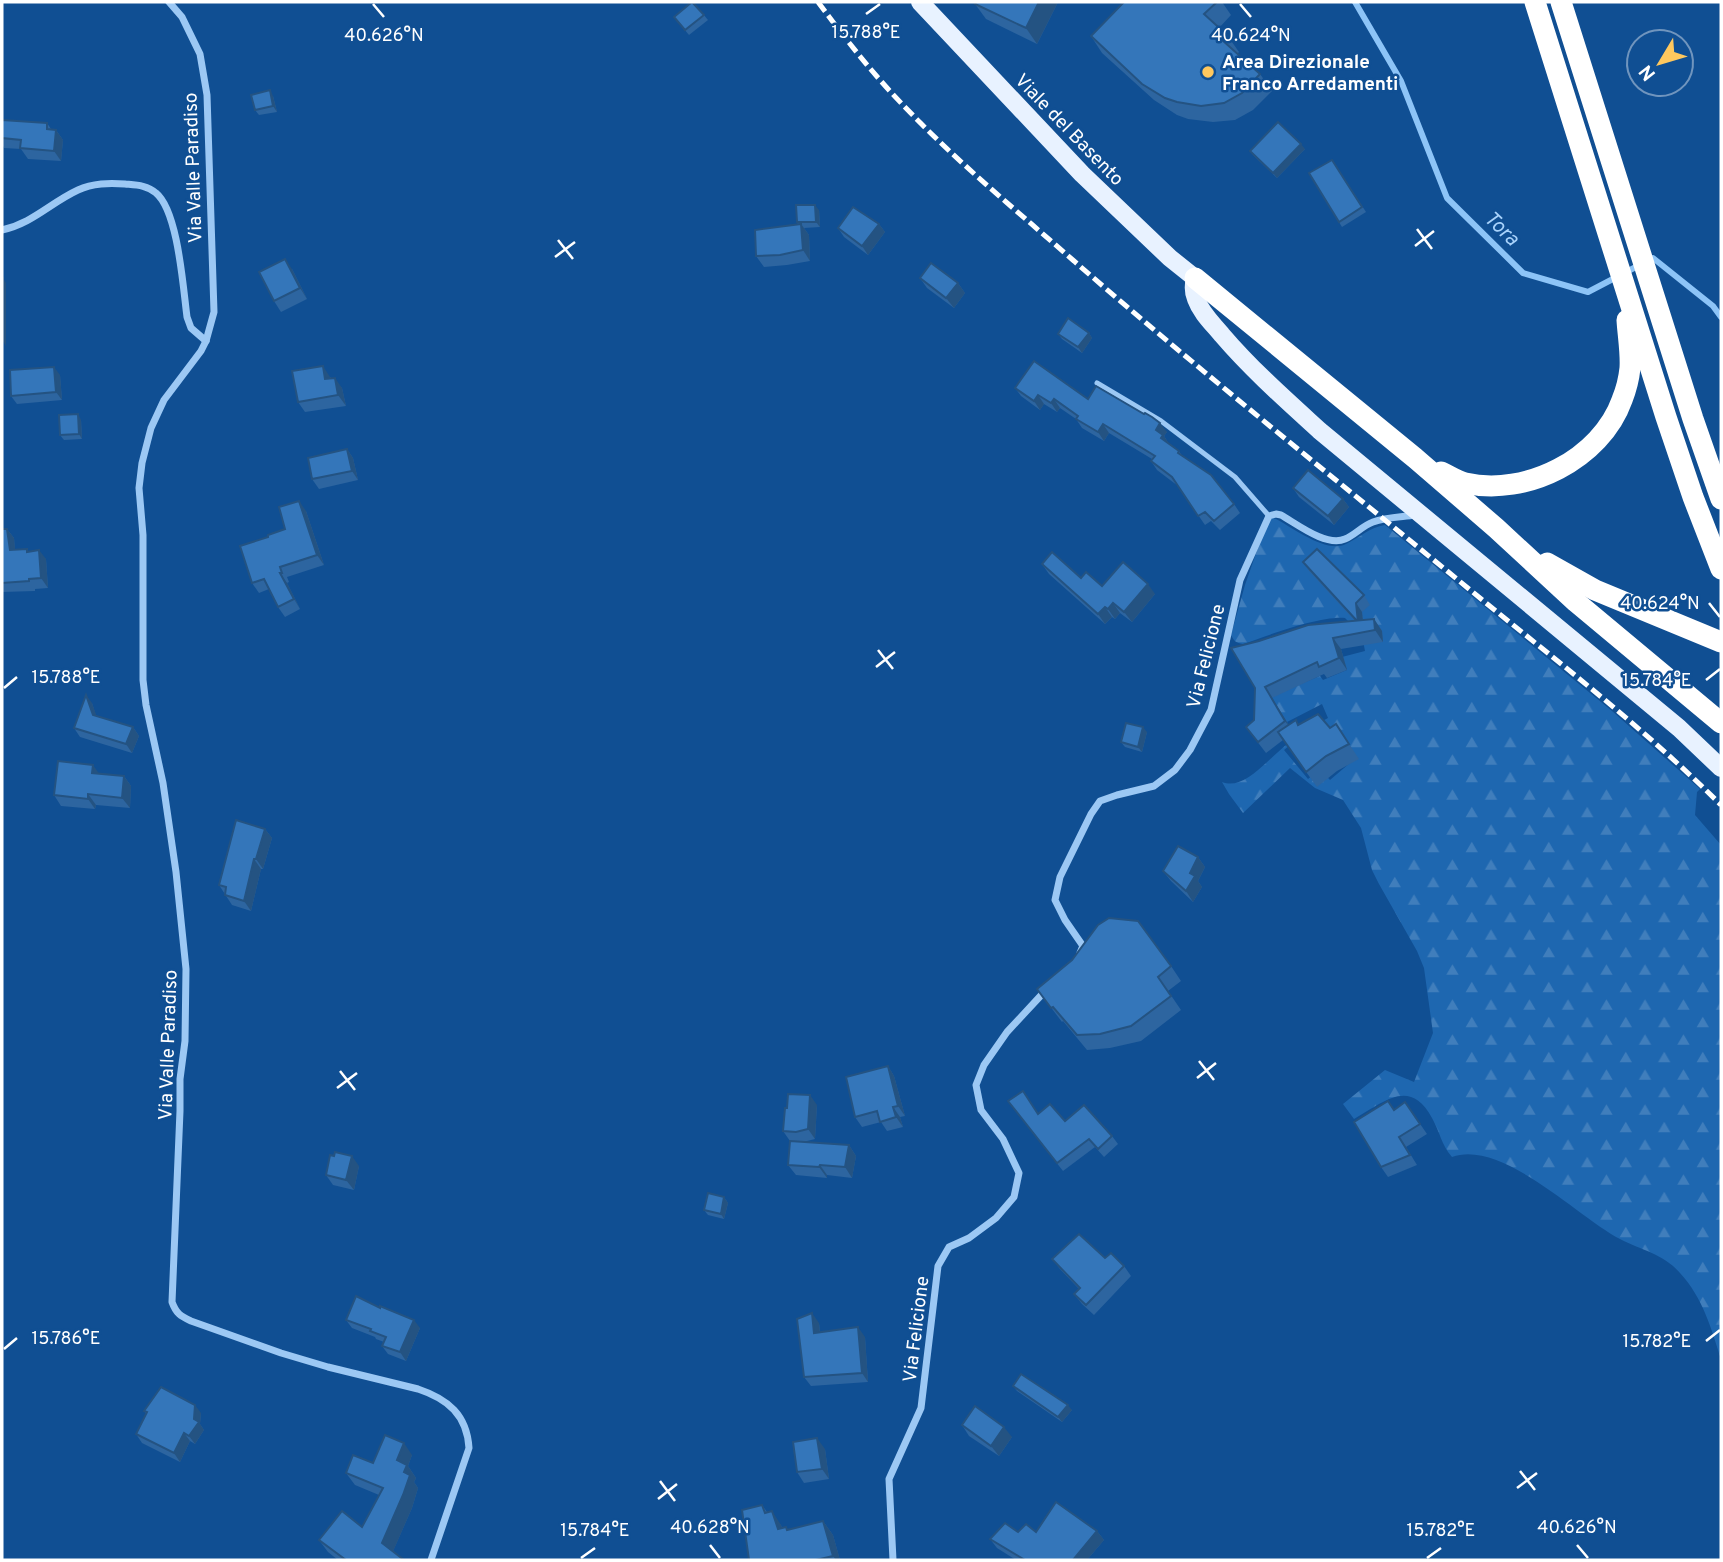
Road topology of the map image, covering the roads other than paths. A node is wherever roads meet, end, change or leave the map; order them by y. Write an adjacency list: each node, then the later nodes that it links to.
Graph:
1 (169, 2): 8 (street, Via Valle Paradiso)
2 (920, 2): 6 (main road, Viale del Basento)
3 (1535, 2): 7 (highway)
4 (1561, 2): 11 (highway)
5 (2, 230): 8 (street, Via Valle Paradiso)
6 (1195, 278): 10 (highway); 12 (main road)
7 (1626, 290): 10 (highway); 15 (highway)
8 (206, 341): 21 (street, Via Valle Paradiso)
9 (1097, 383): 13 (lane)
10 (1415, 458): 14 (highway)
11 (1721, 499)
12 (1421, 514): 13 (street); 18 (main road)
13 (1269, 516): 19 (street, Via Felicione)
14 (1496, 528): 16 (highway); 17 (highway)
15 (1721, 569)
16 (1721, 642)
17 (1721, 723)
18 (1721, 768)
19 (1075, 962)
20 (1055, 981): 22 (street, Via Felicione)
21 (431, 1560)
22 (893, 1560)

